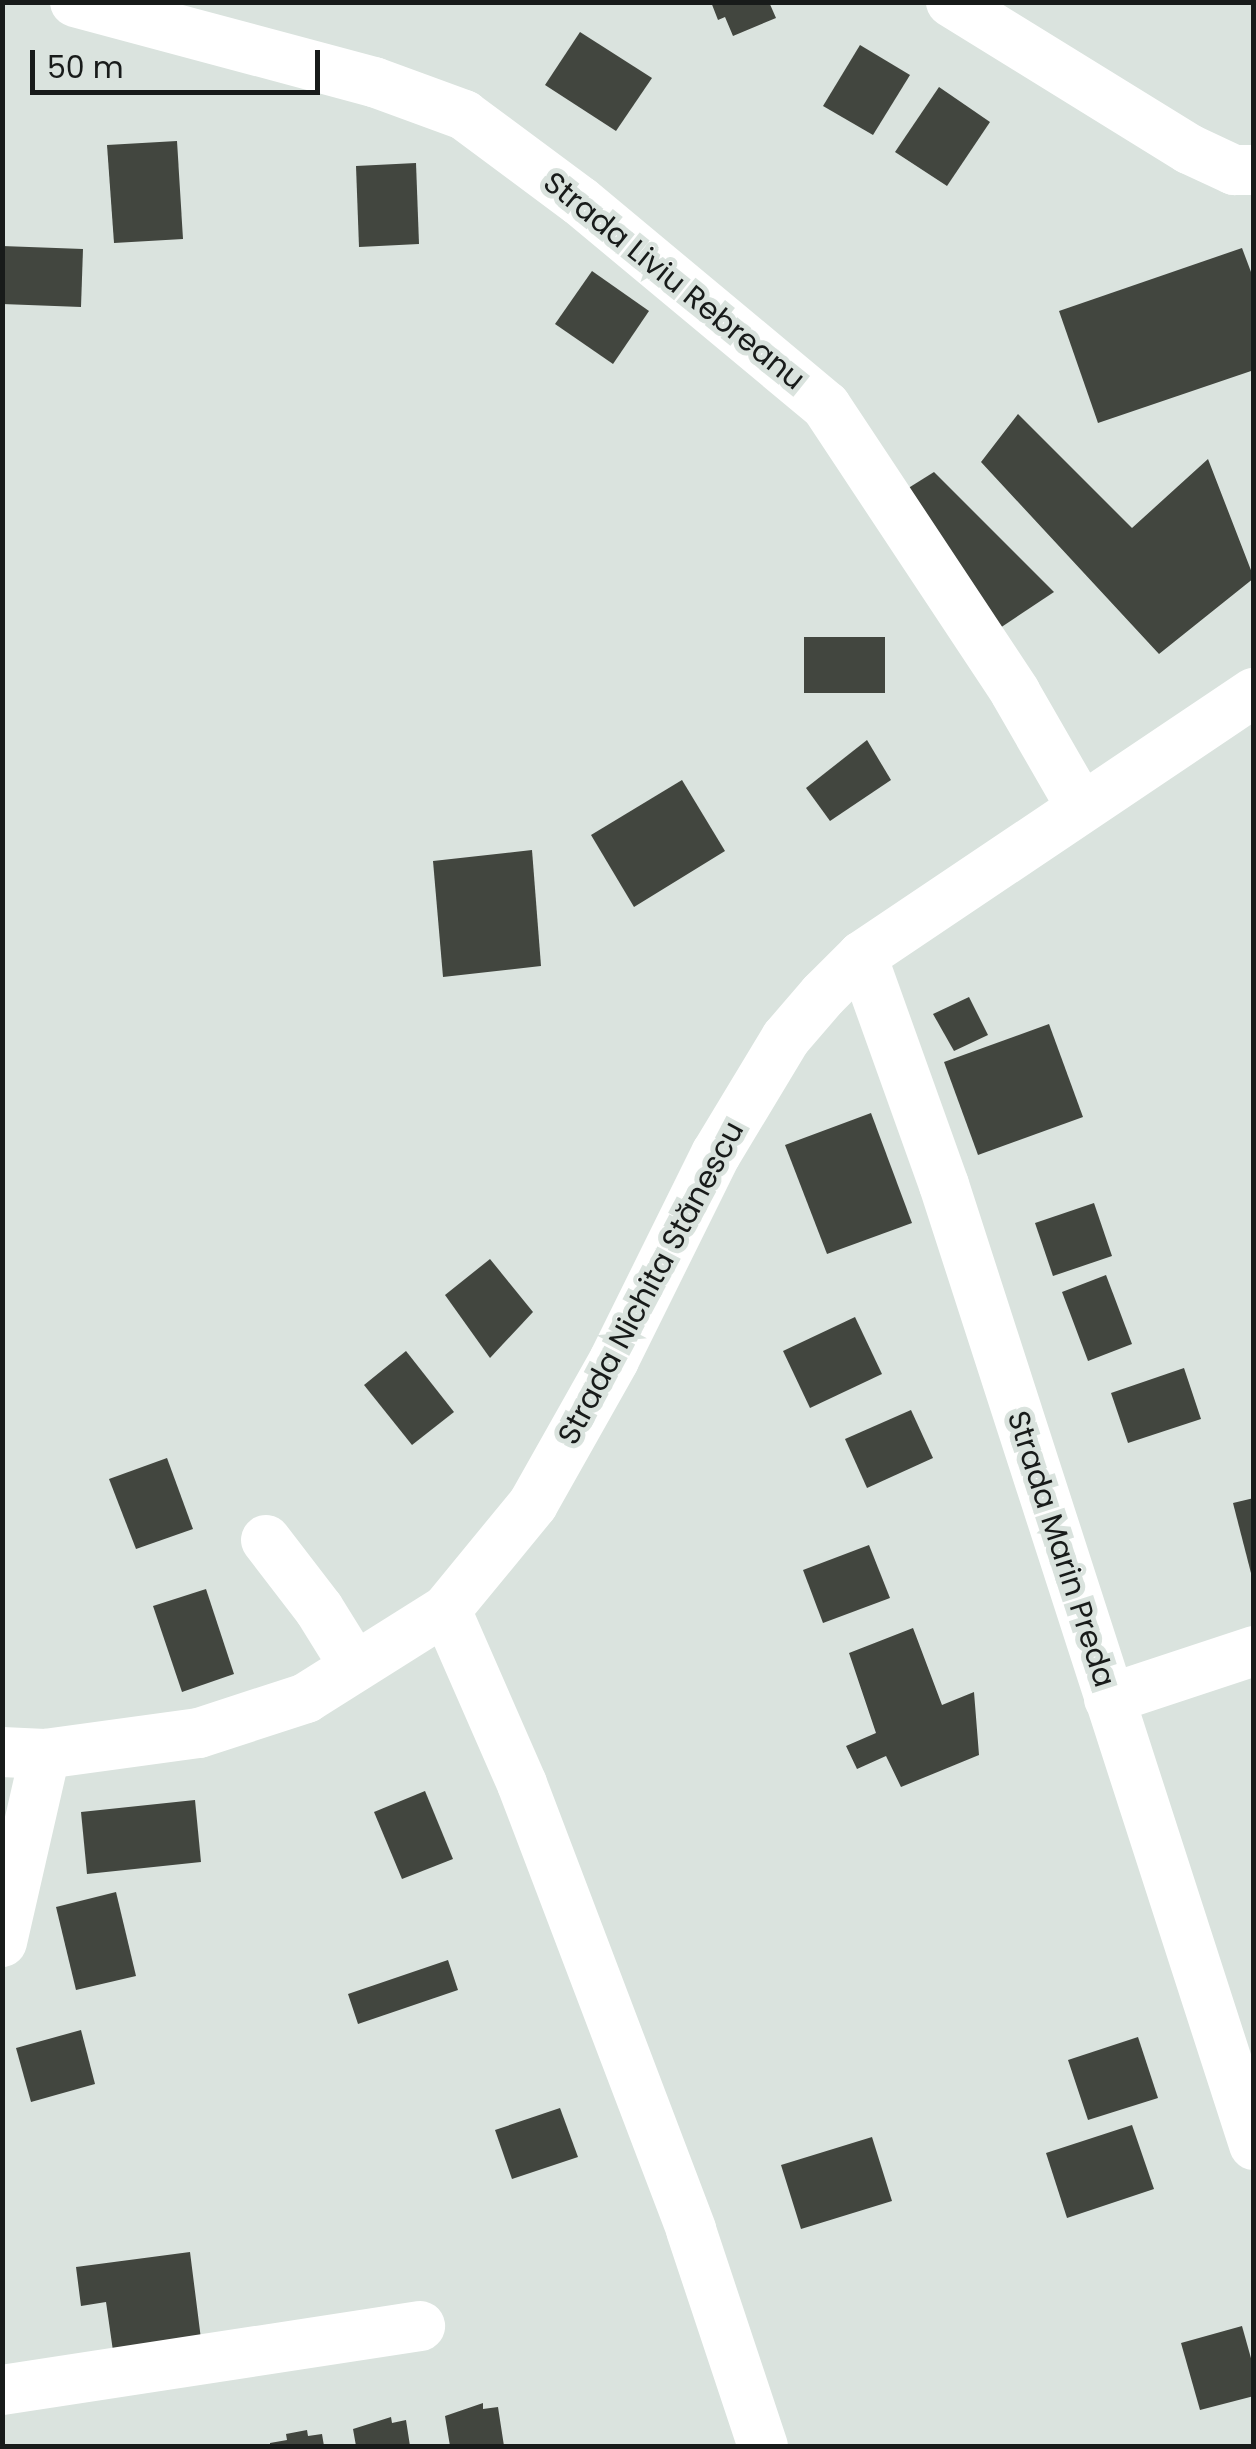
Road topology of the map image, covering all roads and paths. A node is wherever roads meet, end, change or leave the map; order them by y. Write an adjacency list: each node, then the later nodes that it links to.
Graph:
1 (75, 2): 5 (street, Strada Liviu Rebreanu)
2 (951, 2): 3 (street)
3 (1254, 170)
4 (1254, 693): 5 (street, Strada Nichita Stănescu)
5 (1081, 808): 6 (street, Strada Nichita Stănescu)
6 (862, 956): 8 (street, Strada Nichita Stănescu); 11 (street, Strada Marin Preda)
7 (266, 1540): 10 (street)
8 (446, 1610): 10 (street, Strada Nichita Stănescu); 17 (street)
9 (1254, 1652): 11 (street)
10 (354, 1667): 12 (street, Strada Nichita Stănescu)
11 (1109, 1699): 14 (street, Strada Marin Preda)
12 (24, 1753): 13 (street)
13 (2, 1942)
14 (1254, 2144)
15 (420, 2326): 16 (street)
16 (2, 2390)
17 (763, 2446)

